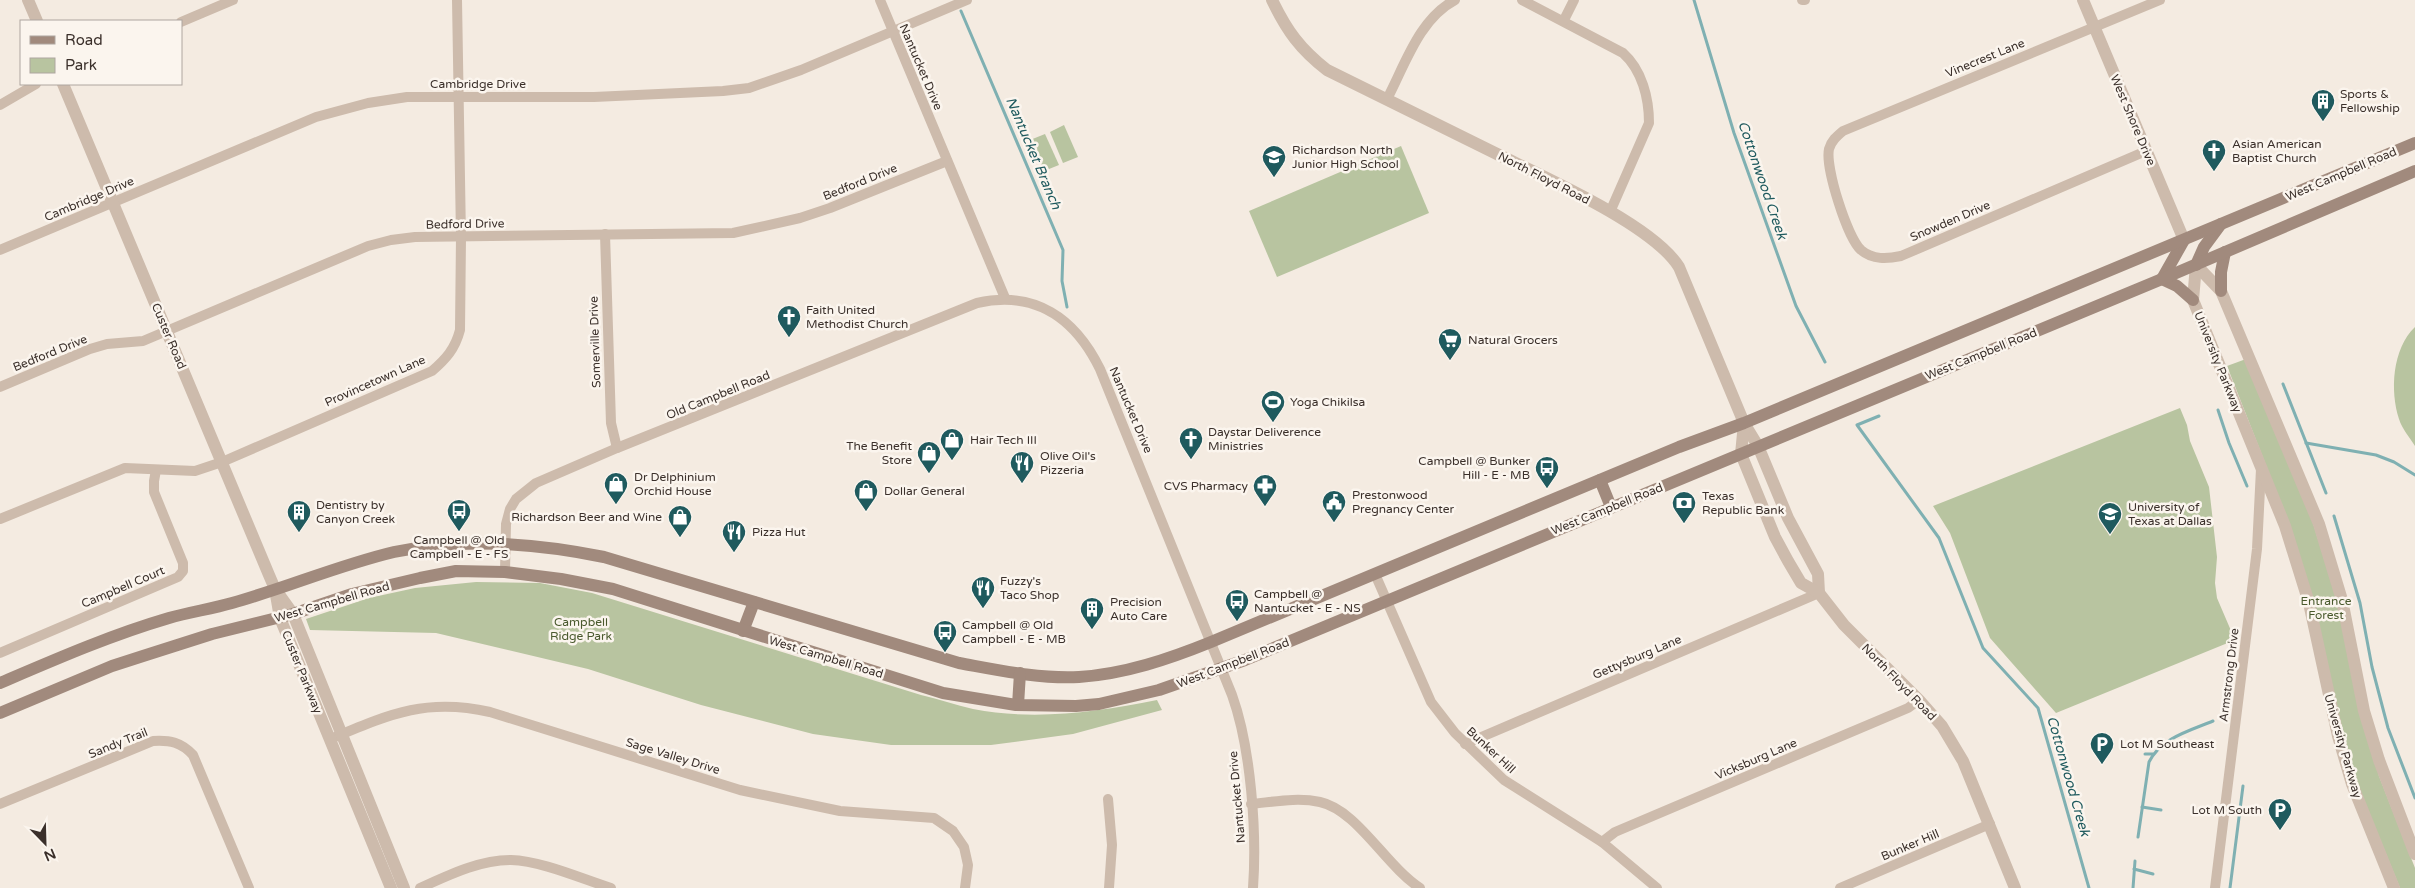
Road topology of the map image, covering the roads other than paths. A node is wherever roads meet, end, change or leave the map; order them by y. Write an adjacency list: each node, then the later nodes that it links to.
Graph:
1 (28, 0): 12 (street)
2 (233, 0): 14 (street)
3 (457, 0): 19 (street, Provincetown Lane)
4 (880, 0): 16 (street, Nantucket Drive)
5 (967, 0): 16 (street, Cambridge Drive)
6 (1272, 0): 20 (street, North Floyd Road)
7 (1455, 0): 20 (street)
8 (1522, 0): 13 (street)
9 (1574, 0): 13 (street)
10 (2083, 0): 15 (street, West Shore Drive)
11 (2160, 0): 15 (street, Vinecrest Lane)
12 (37, 20)
13 (1564, 20): 28 (street)
14 (182, 22)
15 (2094, 27): 23 (street, Vinecrest Lane); 24 (street, West Shore Drive)
16 (893, 32): 19 (street, Cambridge Drive); 25 (street, Nantucket Drive)
17 (34, 85): 21 (street)
18 (63, 85): 27 (street, Custer Road)
19 (459, 96): 27 (street, Cambridge Drive); 31 (street, Provincetown Lane)
20 (1387, 99): 28 (street, North Floyd Road)
21 (0, 105)
22 (2415, 143): 29 (main road, West Campbell Road)
23 (1829, 150): 24 (street, Snowden Drive)
24 (2146, 151): 32 (street, West Shore Drive)
25 (947, 161): 30 (street, Bedford Drive); 41 (street, Nantucket Drive)
26 (2415, 171): 36 (main road, West Campbell Road)
27 (113, 203): 34 (street, Cambridge Drive); 43 (street, Custer Road)
28 (1610, 212): 45 (street, North Floyd Road)
29 (2221, 224): 32 (main road, West Campbell Road); 33 (main road)
30 (605, 234): 31 (street, Bedford Drive); 47 (street, Somerville Drive)
31 (461, 237): 43 (street, Bedford Drive); 49 (street, Provincetown Lane)
32 (2184, 240): 33 (main road); 35 (main road, West Campbell Road); 37 (main road)
33 (2204, 247): 36 (main road); 38 (main road)
34 (0, 250)
35 (2160, 250): 37 (main road); 45 (main road, West Campbell Road)
36 (2225, 252): 38 (main road, West Campbell Road); 40 (main road)
37 (2175, 255): 38 (main road); 39 (main road)
38 (2196, 265): 39 (main road, West Campbell Road); 40 (street); 42 (street, University Parkway)
39 (2162, 279): 42 (main road); 46 (main road, West Campbell Road)
40 (2222, 290): 81 (street)
41 (1005, 298): 47 (street, Old Campbell Road); 65 (street, Nantucket Drive)
42 (2193, 300): 50 (street, University Parkway)
43 (167, 331): 44 (street, Bedford Drive); 49 (street, Custer Road)
44 (0, 387)
45 (1744, 423): 46 (street, North Floyd Road); 48 (street, North Floyd Road); 52 (main road, West Campbell Road)
46 (1758, 446): 48 (main road, West Campbell Road); 59 (street, North Floyd Road)
47 (617, 448): 55 (street, Old Campbell Road)
48 (1742, 454): 53 (main road, West Campbell Road); 59 (street, North Floyd Road)
49 (222, 462): 51 (street, Provincetown Lane); 58 (street, Custer Road)
50 (2261, 465): 94 (street, Armstrong Drive); 95 (street, University Parkway)
51 (156, 470): 54 (street, Provincetown Lane); 66 (street, Campbell Court)
52 (1600, 480): 53 (main road); 57 (main road, West Campbell Road)
53 (1611, 507): 60 (main road, West Campbell Road)
54 (0, 519)
55 (505, 544): 56 (street, Old Campbell Road); 58 (main road, West Campbell Road); 61 (main road, West Campbell Road)
56 (504, 572): 62 (main road, West Campbell Road); 64 (main road, West Campbell Road)
57 (1375, 574): 60 (street, Bunker Hill); 65 (main road, West Campbell Road)
58 (275, 589): 62 (street, Custer Parkway); 63 (street, Custer Parkway); 69 (main road, West Campbell Road)
59 (1818, 593): 70 (street, North Floyd Road); 75 (street, Gettysburg Lane)
60 (1386, 600): 67 (main road, West Campbell Road); 75 (street, Bunker Hill)
61 (754, 602): 64 (main road); 68 (main road, West Campbell Road)
62 (294, 614): 63 (main road, West Campbell Road); 73 (street, Custer Parkway)
63 (280, 618): 72 (main road, West Campbell Road); 74 (street, Custer Parkway)
64 (743, 631): 71 (main road, West Campbell Road)
65 (1211, 642): 67 (street, Nantucket Drive); 68 (main road, West Campbell Road)
66 (0, 653)
67 (1222, 669): 71 (main road, West Campbell Road); 78 (street, Nantucket Drive)
68 (1020, 673): 71 (main road)
69 (0, 683)
70 (1919, 700): 79 (street, North Floyd Road); 80 (street, Vicksburg Lane)
71 (1018, 705)
72 (0, 714)
73 (342, 734): 74 (street, Sage Valley Drive); 84 (street, Custer Parkway); 87 (street, Sage Valley Drive)
74 (330, 739): 83 (street, Custer Parkway)
75 (1465, 744): 80 (street, Bunker Hill)
76 (1108, 799): 88 (street)
77 (0, 804): 82 (street, Sandy Trail)
78 (1251, 804): 89 (street, Nantucket Drive); 90 (street)
79 (1990, 824): 92 (street, Bunker Hill); 93 (street, North Floyd Road)
80 (1602, 842): 91 (street, Bunker Hill)
81 (2415, 854)
82 (249, 888)
83 (391, 888)
84 (404, 888)
85 (420, 888): 86 (street)
86 (612, 888)
87 (965, 888)
88 (1109, 888)
89 (1253, 888)
90 (1420, 888)
91 (1657, 888)
92 (1840, 888)
93 (2015, 888)
94 (2215, 888)
95 (2394, 888)

